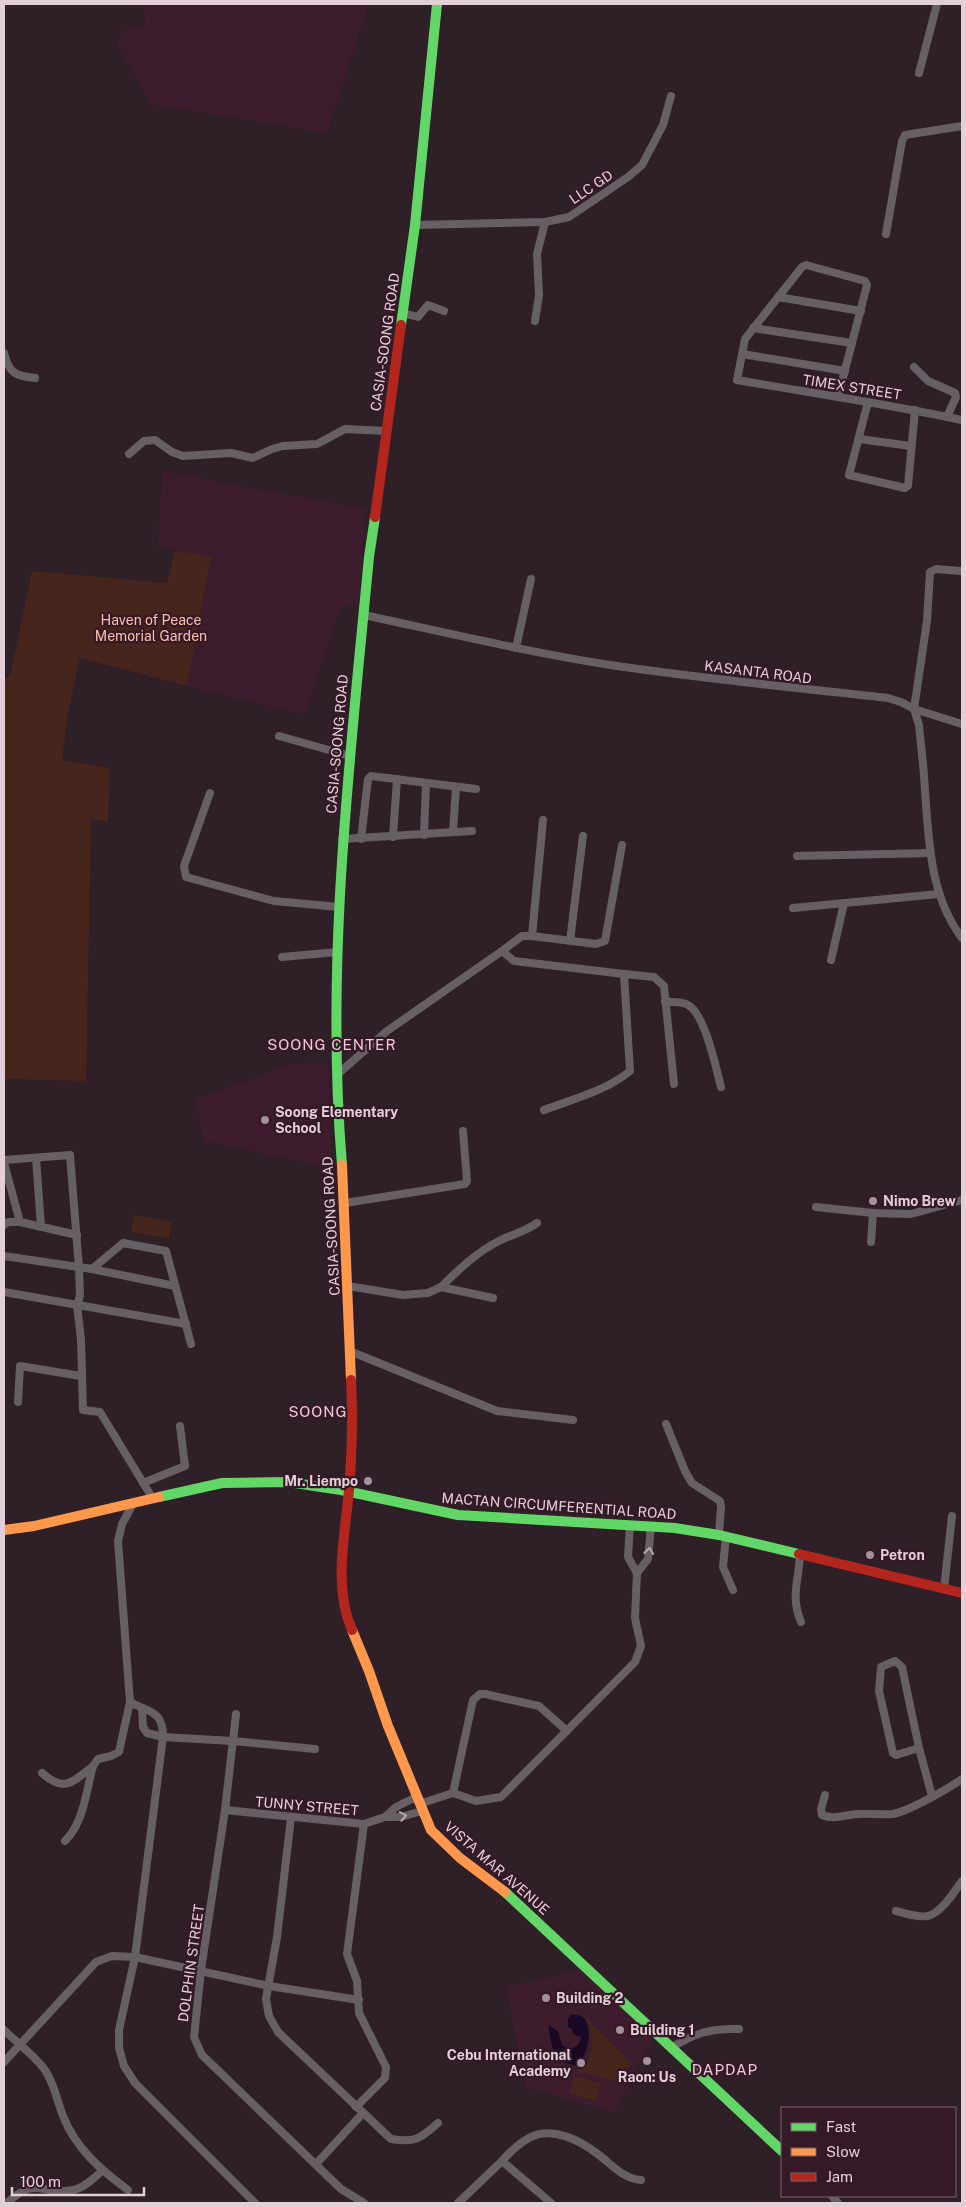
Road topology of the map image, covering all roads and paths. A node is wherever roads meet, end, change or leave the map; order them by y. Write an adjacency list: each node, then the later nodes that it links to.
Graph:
1 (437, 4): 7 (street, CASIA-SOONG ROAD)
2 (937, 4): 3 (street)
3 (919, 73)
4 (671, 96): 6 (street, LLC GD)
5 (962, 126): 8 (street)
6 (544, 222): 7 (street, LLC GD); 13 (street)
7 (415, 224): 12 (street, CASIA-SOONG ROAD)
8 (886, 234)
9 (778, 297): 11 (street); 11 (street); 14 (street)
10 (444, 311): 12 (street)
11 (861, 311): 15 (street)
12 (403, 313): 26 (street, CASIA-SOONG ROAD)
13 (535, 321)
14 (753, 328): 15 (street); 17 (street)
15 (852, 344): 19 (street)
16 (4, 353): 20 (street)
17 (742, 354): 19 (street); 21 (street, TIMEX STREET)
18 (914, 367): 24 (street)
19 (845, 371): 21 (street)
20 (35, 378)
21 (838, 397): 22 (street, TIMEX STREET)
22 (868, 402): 23 (street, TIMEX STREET); 27 (street)
23 (915, 410): 24 (street, TIMEX STREET); 28 (street)
24 (947, 417): 25 (street, TIMEX STREET)
25 (962, 420)
26 (386, 431): 29 (street); 32 (street, CASIA-SOONG ROAD)
27 (858, 439): 28 (street); 28 (street)
28 (911, 446)
29 (129, 454)
30 (961, 571): 34 (street)
31 (531, 579): 33 (street)
32 (364, 615): 33 (street, KASANTA ROAD); 37 (street, CASIA-SOONG ROAD)
33 (516, 648): 34 (street, KASANTA ROAD)
34 (914, 709): 35 (street, KASANTA ROAD); 52 (street)
35 (962, 724)
36 (279, 736): 37 (street)
37 (350, 756): 49 (street, CASIA-SOONG ROAD)
38 (397, 779): 39 (street); 48 (street); 50 (street)
39 (426, 783): 40 (street); 46 (street)
40 (456, 787): 41 (street); 45 (street)
41 (476, 788)
42 (210, 792): 56 (street)
43 (543, 820): 58 (street)
44 (472, 831): 45 (street)
45 (453, 832): 46 (street)
46 (424, 835): 48 (street)
47 (583, 836): 60 (street)
48 (393, 837): 50 (street)
49 (342, 839): 50 (street); 56 (street, CASIA-SOONG ROAD)
50 (361, 839)
51 (622, 845): 60 (street)
52 (930, 853): 53 (street); 54 (street)
53 (797, 856)
54 (939, 894): 55 (street); 59 (street)
55 (844, 904): 57 (street); 64 (street)
56 (339, 907): 62 (street, CASIA-SOONG ROAD)
57 (794, 908)
58 (532, 936): 60 (street); 61 (street)
59 (962, 938)
60 (570, 941)
61 (502, 951): 65 (street); 67 (street)
62 (337, 952): 63 (street); 67 (street, CASIA-SOONG ROAD)
63 (282, 957)
64 (831, 960)
65 (624, 974): 66 (street); 70 (street)
66 (665, 1002): 68 (street); 69 (street)
67 (339, 1073): 75 (street, CASIA-SOONG ROAD)
68 (674, 1084)
69 (721, 1087)
70 (544, 1110)
71 (463, 1131): 75 (street)
72 (36, 1158): 73 (street); 81 (street); 82 (street)
73 (4, 1162): 78 (street)
74 (962, 1200): 77 (street)
75 (345, 1203): 88 (street, CASIA-SOONG ROAD)
76 (816, 1207): 77 (street)
77 (874, 1213): 83 (street)
78 (20, 1222): 80 (street); 81 (street)
79 (537, 1223): 89 (street)
80 (4, 1225)
81 (41, 1227): 82 (street)
82 (77, 1235): 85 (street)
83 (871, 1242)
84 (4, 1256): 85 (street)
85 (79, 1268): 86 (street); 92 (street)
86 (92, 1270): 87 (street); 87 (street)
87 (175, 1286): 93 (street)
88 (348, 1286): 89 (street); 95 (street, CASIA-SOONG ROAD)
89 (441, 1288): 91 (street)
90 (4, 1292): 92 (street)
91 (493, 1298)
92 (77, 1305): 93 (street); 96 (street)
93 (186, 1324): 94 (street)
94 (191, 1344)
95 (352, 1352): 98 (street); 102 (street, CASIA-SOONG ROAD)
96 (81, 1376): 97 (street); 101 (street)
97 (18, 1402)
98 (573, 1420)
99 (666, 1424): 109 (street)
100 (180, 1426): 101 (street)
101 (143, 1482): 103 (street)
102 (349, 1491): 103 (street, MACTAN CIRCUMFERENTIAL ROAD); 106 (street, MACTAN CIRCUMFERENTIAL ROAD); 130 (street, VISTA MAR AVENUE)
103 (153, 1499): 104 (street, MACTAN CIRCUMFERENTIAL ROAD)
104 (133, 1504): 108 (street, MACTAN CIRCUMFERENTIAL ROAD); 116 (street)
105 (952, 1516): 112 (street)
106 (630, 1525): 107 (street, MACTAN CIRCUMFERENTIAL ROAD); 111 (street)
107 (651, 1526): 109 (street, MACTAN CIRCUMFERENTIAL ROAD); 111 (street, one-way to 107)
108 (4, 1530)
109 (722, 1536): 110 (street, MACTAN CIRCUMFERENTIAL ROAD); 113 (street)
110 (800, 1554): 112 (street, MACTAN CIRCUMFERENTIAL ROAD); 115 (street)
111 (637, 1573): 119 (street)
112 (944, 1589): 114 (street, MACTAN CIRCUMFERENTIAL ROAD)
113 (733, 1590)
114 (962, 1593)
115 (801, 1622)
116 (130, 1702): 117 (street); 124 (street)
117 (142, 1708): 120 (street); 120 (street)
118 (236, 1714): 121 (street, DOLPHIN STREET)
119 (567, 1731): 127 (street); 127 (street)
120 (163, 1738): 121 (street); 138 (street)
121 (233, 1741): 123 (street); 131 (street, DOLPHIN STREET)
122 (919, 1748): 122 (street); 129 (street)
123 (315, 1749)
124 (93, 1766): 125 (street); 135 (street)
125 (42, 1773)
126 (962, 1779): 129 (street)
127 (454, 1794): 130 (street)
128 (825, 1795): 129 (street)
129 (932, 1796)
130 (419, 1804): 132 (street, TUNNY STREET); 132 (street, TUNNY STREET, one-way to 130); 145 (street, VISTA MAR AVENUE)
131 (225, 1810): 133 (street, TUNNY STREET); 139 (street, DOLPHIN STREET)
132 (385, 1817): 134 (street, TUNNY STREET)
133 (291, 1818): 134 (street, TUNNY STREET); 140 (street)
134 (364, 1824): 141 (street)
135 (64, 1841)
136 (962, 1881): 137 (street)
137 (896, 1911)
138 (135, 1956): 139 (street); 144 (street); 156 (street)
139 (201, 1970): 140 (street); 152 (street, DOLPHIN STREET)
140 (269, 1986): 141 (street); 147 (street)
141 (359, 2000): 147 (street)
142 (739, 2029): 145 (street)
143 (4, 2030): 144 (street)
144 (19, 2044): 146 (street); 153 (street)
145 (671, 2048): 150 (street, VISTA MAR AVENUE)
146 (4, 2062)
147 (356, 2107): 148 (street)
148 (363, 2113): 149 (street); 152 (street)
149 (438, 2123)
150 (781, 2150)
151 (502, 2161): 154 (street); 161 (street); 162 (street)
152 (316, 2164): 160 (street, DOLPHIN STREET)
153 (102, 2171): 155 (street); 157 (street)
154 (642, 2180)
155 (128, 2190)
156 (249, 2197): 158 (street); 159 (street)
157 (7, 2203)
158 (242, 2203)
159 (255, 2203)
160 (364, 2203)
161 (458, 2203)
162 (551, 2203)

